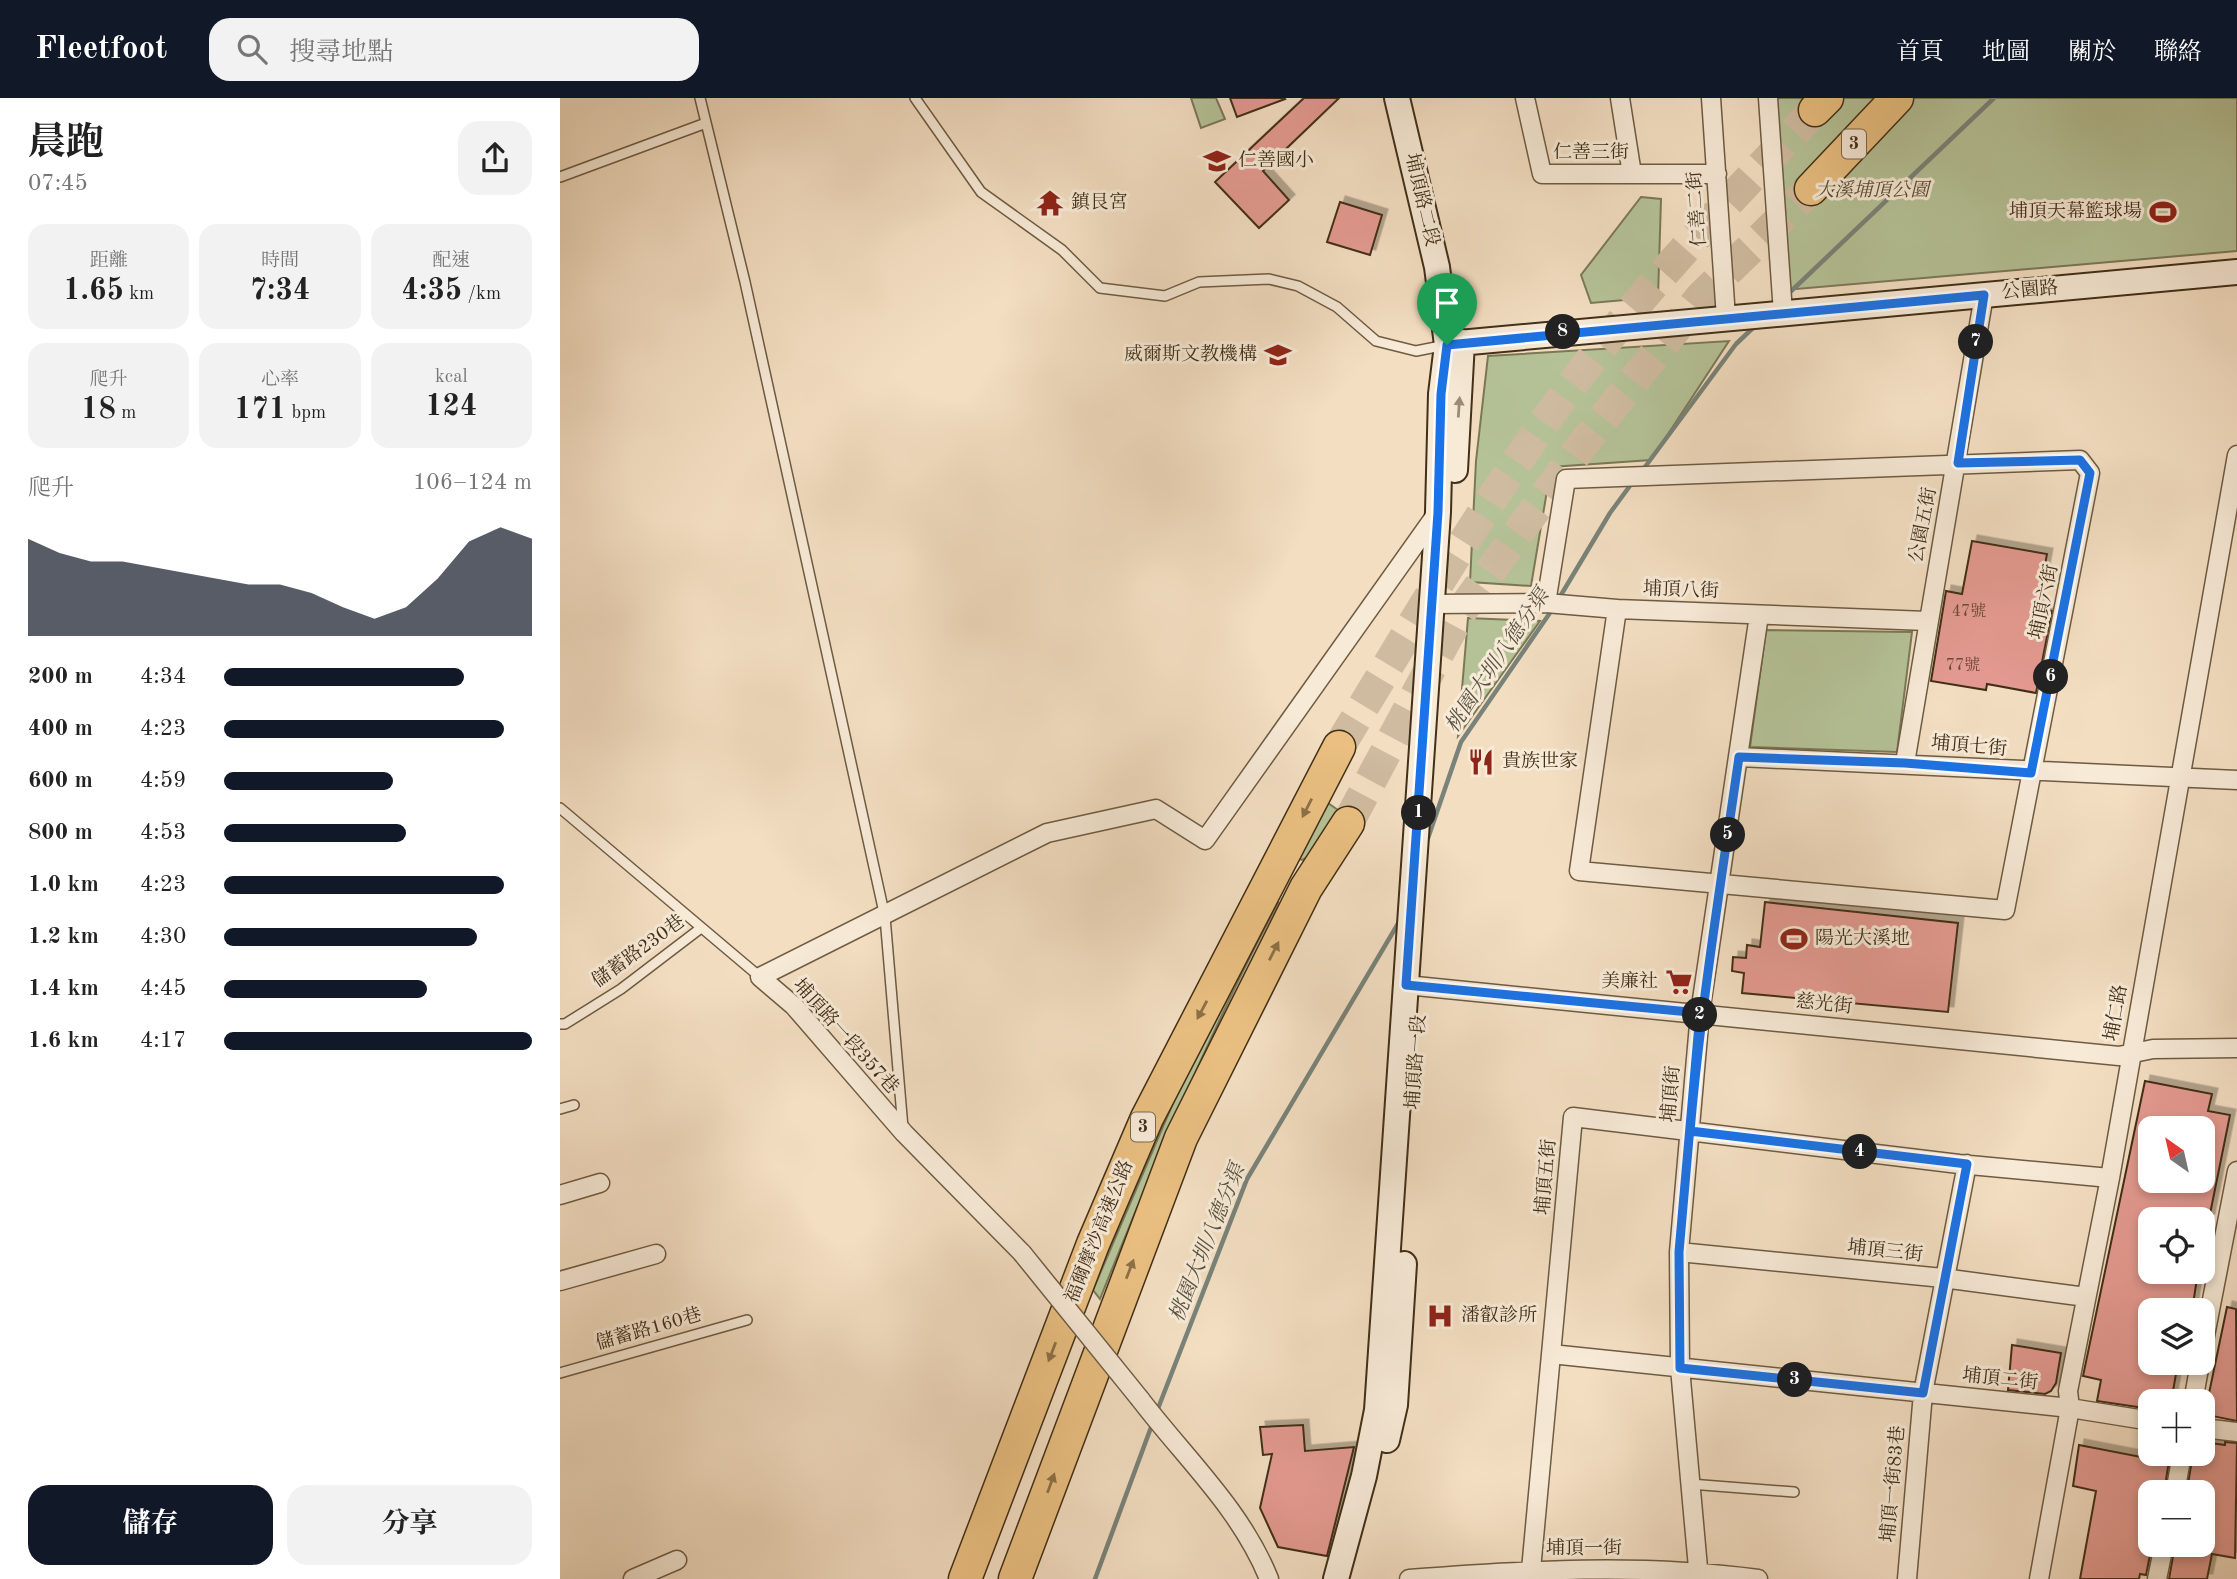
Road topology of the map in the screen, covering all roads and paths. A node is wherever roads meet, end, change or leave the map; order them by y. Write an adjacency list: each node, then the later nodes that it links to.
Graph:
1 (700, 98): 10 (lane)
2 (915, 98): 19 (lane)
3 (1397, 98): 19 (street, 埔頂路二段)
4 (1413, 98): 19 (street, 埔頂路二段)
5 (1525, 98): 11 (street, 仁善三街)
6 (1620, 98): 11 (street)
7 (1712, 98): 12 (street, 仁善二街)
8 (1768, 98): 17 (street)
9 (1896, 98): 14 (highway, 3)
10 (706, 123): 13 (lane); 39 (lane)
11 (1632, 174): 12 (street, 仁善三街)
12 (1717, 174): 18 (street, 仁善二街)
13 (560, 177)
14 (1811, 190)
15 (2237, 272): 16 (street, 公園路)
16 (1984, 295): 17 (street, 公園路); 21 (street, 公園五街)
17 (1783, 313): 18 (street, 公園路)
18 (1726, 318): 19 (street, 公園路)
19 (1455, 343): 22 (street, 埔頂路二段)
20 (2237, 454): 32 (street, 埔仁路)
21 (1958, 463): 23 (street, 埔頂六街); 27 (street, 公園五街); 31 (street, 埔頂六街)
22 (1446, 506): 24 (street, 埔頂路一段); 39 (street)
23 (1546, 603): 24 (street, 埔頂八街); 25 (street, 埔頂八街)
24 (1439, 604): 42 (street, 埔頂路一段)
25 (1617, 609): 26 (street, 埔頂八街); 37 (street, 埔頂六街)
26 (1759, 615): 27 (street, 埔頂八街); 29 (street, 埔頂街)
27 (1927, 621): 30 (street, 公園五街)
28 (1339, 747): 36 (highway, 福爾摩沙高速公路 / 3, one-way to 36)
29 (1739, 757): 30 (street, 埔頂七街); 37 (street, 埔頂街)
30 (1905, 763): 31 (street, 埔頂七街)
31 (2031, 773): 32 (street, 埔頂七街); 37 (street, 埔頂六街)
32 (2181, 779): 33 (street, 埔頂七街); 46 (street, 埔仁路)
33 (2237, 780)
34 (560, 808): 40 (lane, 埔頂路一段357巷)
35 (1348, 823): 38 (highway, 3)
36 (1273, 875): 38 (highway); 79 (highway, 福爾摩沙高速公路 / 3, one-way to 79)
37 (1720, 885): 43 (street, 埔頂街)
38 (1306, 888): 80 (highway, 3, one-way to 38)
39 (885, 917): 41 (street); 50 (lane)
40 (701, 928): 41 (lane, 埔頂路一段357巷); 44 (lane, 儲蓄路230巷)
41 (760, 977): 50 (street, 埔頂路一段357巷)
42 (1414, 985): 43 (street, 慈光街); 82 (street, 埔頂路一段); 83 (street, 埔頂路一段)
43 (1700, 1013): 46 (street, 慈光街); 49 (street, 埔頂街)
44 (560, 1024)
45 (2237, 1048): 46 (street, 慈光街)
46 (2131, 1053): 53 (street, 埔仁路)
47 (574, 1105): 48 (lane)
48 (560, 1109)
49 (1690, 1131): 51 (street, 埔頂五街); 56 (street, 埔頂街); 63 (street, 埔頂五街)
50 (904, 1133): 81 (street, 埔頂路一段357巷, bridge)
51 (1967, 1164): 53 (street, 埔頂五街); 58 (street, 埔頂一街83巷)
52 (2237, 1171): 61 (street)
53 (2110, 1178): 60 (street, 埔仁路)
54 (600, 1183): 55 (street)
55 (560, 1195)
56 (1679, 1252): 58 (street, 埔頂三街); 64 (street, 埔頂街)
57 (656, 1254): 59 (street)
58 (1943, 1278): 60 (street, 埔頂三街); 66 (street, 埔頂一街83巷)
59 (560, 1281)
60 (2086, 1297): 67 (street, 埔仁路)
61 (2212, 1298)
62 (747, 1320): 65 (lane, 儲蓄路160巷)
63 (1551, 1354): 64 (street, 埔頂二街); 75 (street, 埔頂五街)
64 (1680, 1368): 66 (street, 埔頂二街); 71 (street, 埔頂街)
65 (560, 1373)
66 (1923, 1393): 67 (street, 埔頂二街); 86 (street, 埔頂一街83巷)
67 (2070, 1408): 68 (street, 埔頂二街); 87 (street, 埔仁路)
68 (2138, 1419)
69 (2215, 1430): 70 (street)
70 (2237, 1432)
71 (1690, 1484): 72 (lane); 76 (street, 埔頂街)
72 (1794, 1492)
73 (2162, 1557): 88 (street)
74 (677, 1560): 78 (street)
75 (1531, 1570): 76 (street, 埔頂一街); 77 (street, 埔頂一街)
76 (1699, 1575): 85 (street, 埔頂一街)
77 (1451, 1577): 84 (street, 埔頂一街)
78 (633, 1579)
79 (965, 1579)
80 (1015, 1579)
81 (1269, 1579)
82 (1336, 1579)
83 (1353, 1579)
84 (1409, 1579)
85 (1758, 1579)
86 (1907, 1579)
87 (2039, 1579)
88 (2157, 1579)

